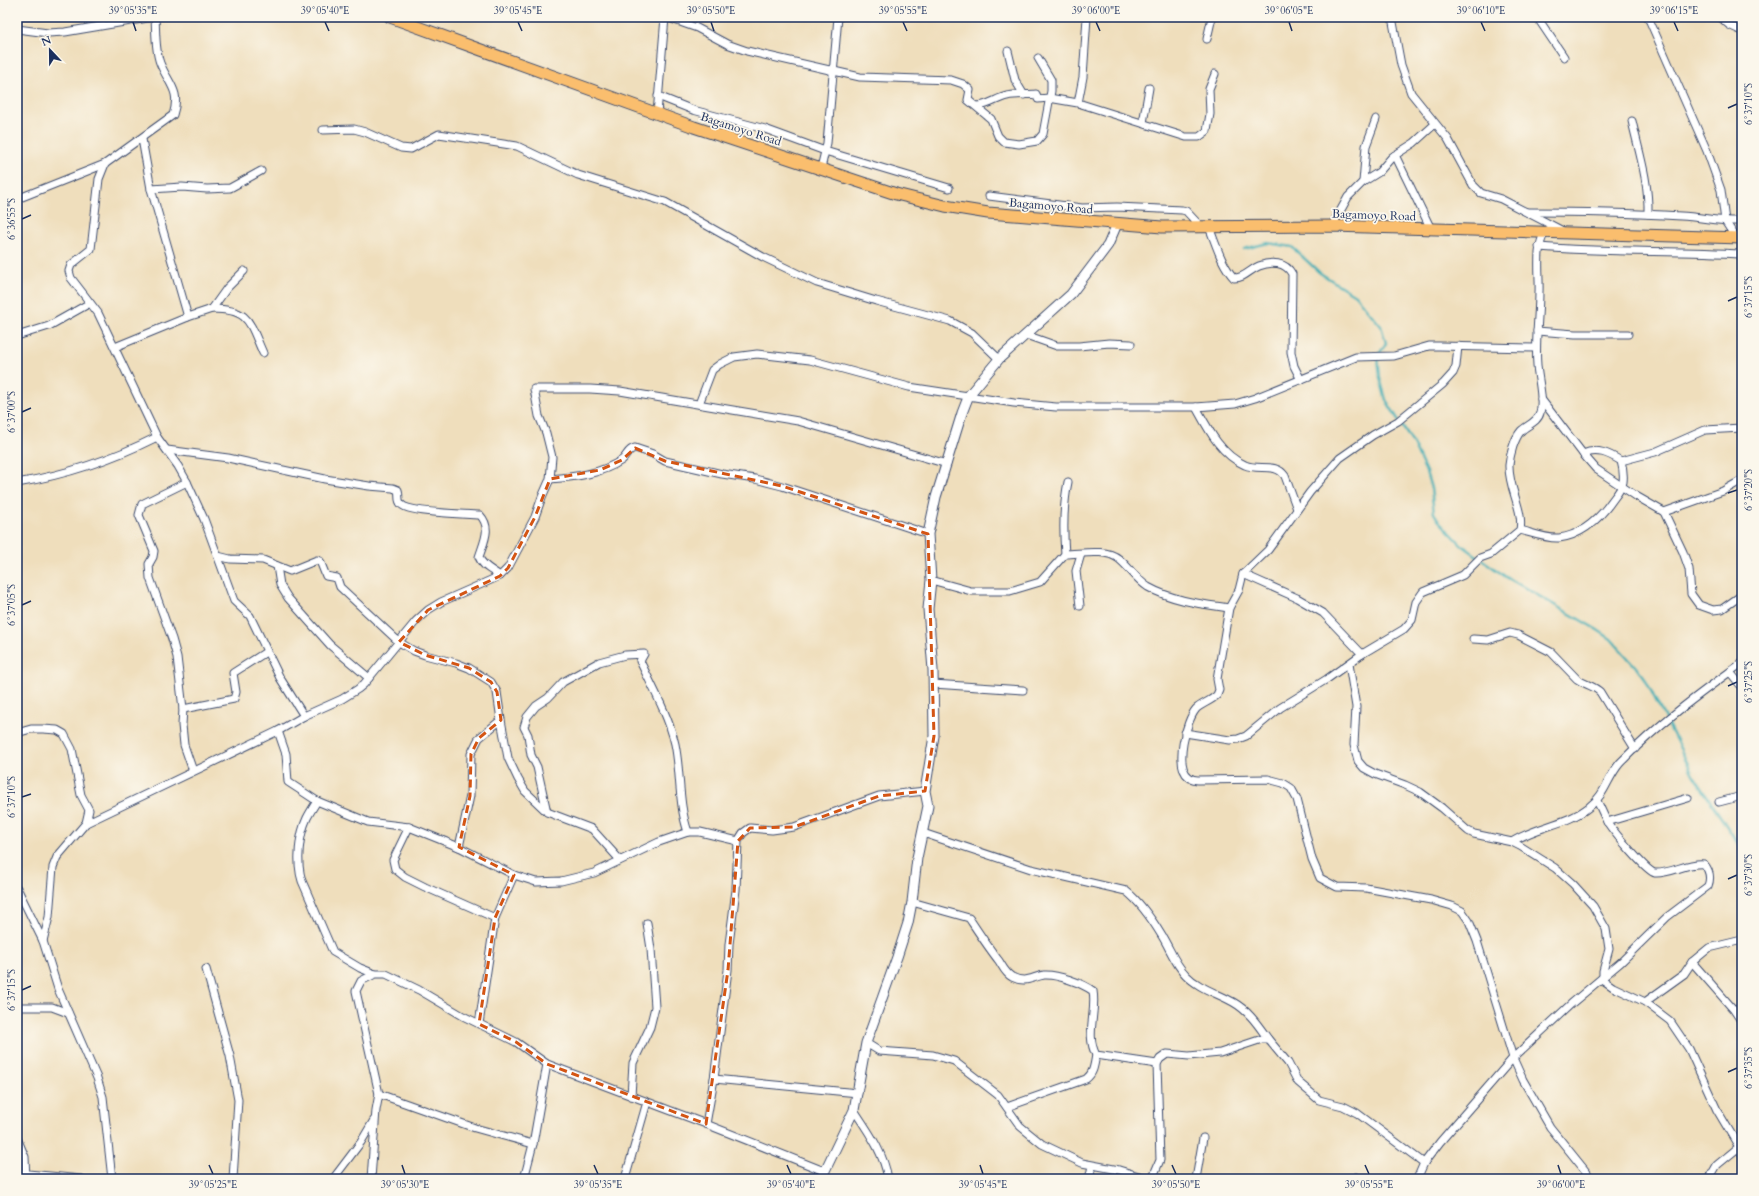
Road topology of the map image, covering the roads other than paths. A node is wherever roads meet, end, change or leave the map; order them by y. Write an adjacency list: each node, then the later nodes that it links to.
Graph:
1 (154, 17): 12 (street); 32 (street)
2 (390, 17): 11 (highway, Bagamoyo Road)
3 (666, 17): 18 (street); 22 (street)
4 (838, 17): 18 (street)
5 (1087, 17): 24 (street)
6 (1212, 17): 14 (street)
7 (1392, 17): 30 (street)
8 (1537, 17): 16 (street)
9 (1648, 17): 47 (street)
10 (1720, 17): 13 (street)
11 (411, 20): 26 (highway, Bagamoyo Road)
12 (17, 29)
13 (1742, 31)
14 (1207, 38)
15 (1008, 50): 21 (street)
16 (1564, 57)
17 (1038, 58): 23 (street)
18 (834, 70): 25 (street); 33 (street)
19 (1216, 74): 29 (street)
20 (1150, 88): 29 (street)
21 (1024, 95): 23 (street); 25 (street)
22 (658, 96): 26 (street); 33 (street)
23 (1049, 98): 24 (street); 25 (street)
24 (1078, 103): 29 (street)
25 (977, 106)
26 (657, 114): 36 (highway, Bagamoyo Road)
27 (1376, 119): 38 (street)
28 (1632, 121): 45 (street)
29 (1143, 123)
30 (1435, 124): 34 (street); 44 (street)
31 (323, 130): 71 (street)
32 (142, 139): 35 (street); 40 (street)
33 (825, 152): 36 (street); 39 (street)
34 (1395, 155): 38 (street); 52 (street)
35 (105, 164): 42 (street); 59 (street)
36 (821, 168): 46 (highway, Bagamoyo Road)
37 (261, 171): 40 (street)
38 (1363, 182): 50 (street)
39 (949, 188)
40 (151, 189): 61 (street)
41 (989, 196): 43 (street)
42 (18, 197)
43 (1082, 208): 46 (street); 51 (street)
44 (1524, 212): 45 (street); 54 (street)
45 (1648, 214): 47 (street)
46 (1082, 221): 49 (highway, Bagamoyo Road)
47 (1725, 221): 48 (street); 55 (street)
48 (1742, 221)
49 (1117, 224): 51 (highway, Bagamoyo Road); 64 (street)
50 (1332, 226): 51 (highway, Bagamoyo Road); 52 (highway, Bagamoyo Road)
51 (1205, 227): 72 (street)
52 (1431, 229): 53 (highway, Bagamoyo Road)
53 (1545, 233): 54 (highway, Bagamoyo Road); 56 (street)
54 (1569, 234): 55 (highway, Bagamoyo Road)
55 (1739, 238)
56 (1539, 247): 57 (street); 62 (street)
57 (1742, 254)
58 (244, 272): 60 (street)
59 (90, 302): 65 (street); 68 (street)
60 (212, 309): 61 (street); 70 (street)
61 (188, 317): 68 (street)
62 (1537, 331): 63 (street); 69 (street)
63 (1628, 334)
64 (1026, 335): 66 (street); 71 (street)
65 (17, 336)
66 (1131, 344)
67 (1458, 346): 69 (street); 72 (street); 89 (street)
68 (115, 347): 78 (street)
69 (1536, 348): 74 (street)
70 (263, 353)
71 (1000, 359): 73 (street)
72 (1301, 380): 76 (street)
73 (969, 395): 75 (street); 76 (street); 82 (street)
74 (1541, 399): 80 (street); 91 (street)
75 (699, 404): 82 (street); 83 (street)
76 (1196, 407): 89 (street)
77 (1742, 428): 81 (street)
78 (158, 437): 79 (street); 87 (street)
79 (167, 450): 85 (street); 98 (street)
80 (1583, 454): 81 (street); 88 (street)
81 (1621, 461): 88 (street)
82 (946, 464): 92 (street)
83 (550, 479): 92 (street); 98 (street)
84 (1742, 480): 90 (street)
85 (187, 482): 95 (street); 114 (street)
86 (1068, 482): 93 (street)
87 (17, 483)
88 (1622, 486): 90 (street); 91 (street)
89 (1297, 509): 97 (street)
90 (1664, 512): 100 (street)
91 (1520, 530): 106 (street)
92 (928, 534): 99 (street)
93 (1065, 554): 94 (street); 99 (street)
94 (1081, 554): 101 (street); 102 (street)
95 (218, 556): 96 (street); 105 (street)
96 (277, 566): 104 (street); 110 (street)
97 (1243, 574): 102 (street); 106 (street)
98 (500, 576): 104 (street)
99 (931, 580): 111 (street)
100 (1742, 595)
101 (1080, 606)
102 (1229, 608): 119 (street)
103 (1473, 639): 120 (street)
104 (399, 642): 110 (street); 116 (street)
105 (266, 652): 114 (street); 115 (street)
106 (1362, 654): 108 (street)
107 (1742, 663): 109 (street)
108 (1349, 664): 119 (street); 135 (street)
109 (1730, 672): 112 (street); 120 (street)
110 (369, 678): 115 (street)
111 (933, 684): 113 (street); 122 (street)
112 (1742, 687)
113 (1023, 690)
114 (183, 709): 121 (street)
115 (304, 716): 117 (street)
116 (501, 720): 128 (street); 136 (street)
117 (278, 731): 121 (street); 125 (street)
118 (17, 733): 130 (street)
119 (1185, 733): 157 (street)
120 (1635, 749): 126 (street)
121 (193, 771): 130 (street)
122 (925, 791): 133 (street); 134 (street)
123 (1742, 796): 127 (street)
124 (1688, 798): 129 (street)
125 (317, 801): 131 (street); 147 (street)
126 (1597, 801): 129 (street); 135 (street)
127 (1719, 802)
128 (547, 812): 132 (street); 137 (street)
129 (1607, 822): 148 (street)
130 (86, 823): 143 (street)
131 (409, 827): 136 (street); 141 (street)
132 (688, 832): 134 (street); 137 (street)
133 (923, 833): 140 (street); 154 (street)
134 (738, 841): 160 (street)
135 (1512, 842): 148 (street)
136 (459, 847): 138 (street)
137 (620, 860): 138 (street)
138 (514, 875): 141 (street)
139 (17, 888): 143 (street)
140 (912, 902): 155 (street); 156 (street)
141 (495, 918): 153 (street)
142 (647, 923): 163 (street)
143 (43, 941): 151 (street)
144 (1740, 941): 145 (street)
145 (1692, 962): 149 (street); 152 (street)
146 (206, 969): 180 (street)
147 (374, 974): 153 (street); 162 (street)
148 (1602, 978): 149 (street); 157 (street)
149 (1645, 1002): 172 (street)
150 (17, 1007): 151 (street)
151 (68, 1013): 179 (street)
152 (1742, 1022)
153 (479, 1024): 158 (street)
154 (1268, 1039): 159 (street); 173 (street)
155 (866, 1043): 161 (street); 165 (street)
156 (1096, 1055): 159 (street); 165 (street)
157 (1513, 1058): 173 (street); 191 (street)
158 (547, 1064): 163 (street); 171 (street)
159 (1157, 1064): 188 (street)
160 (714, 1079): 161 (street); 168 (street)
161 (858, 1093): 166 (street)
162 (379, 1094): 167 (street); 171 (street)
163 (631, 1096): 164 (street)
164 (648, 1102): 168 (street); 184 (street)
165 (1007, 1106): 174 (street)
166 (854, 1110): 176 (street); 185 (street)
167 (376, 1118): 181 (street); 182 (street)
168 (706, 1124): 176 (street)
169 (17, 1138): 177 (street)
170 (1203, 1138): 189 (street)
171 (533, 1144): 183 (street)
172 (1741, 1150): 192 (street)
173 (1424, 1164): 190 (street)
174 (1092, 1166): 186 (street); 187 (street)
175 (17, 1173): 177 (street)
176 (822, 1175)
177 (26, 1176): 178 (street)
178 (82, 1179)
179 (112, 1179)
180 (233, 1179)
181 (333, 1179)
182 (371, 1179)
183 (524, 1179)
184 (625, 1179)
185 (888, 1179)
186 (1089, 1179)
187 (1149, 1179)
188 (1152, 1179)
189 (1196, 1179)
190 (1417, 1179)
191 (1592, 1179)
192 (1709, 1179)

